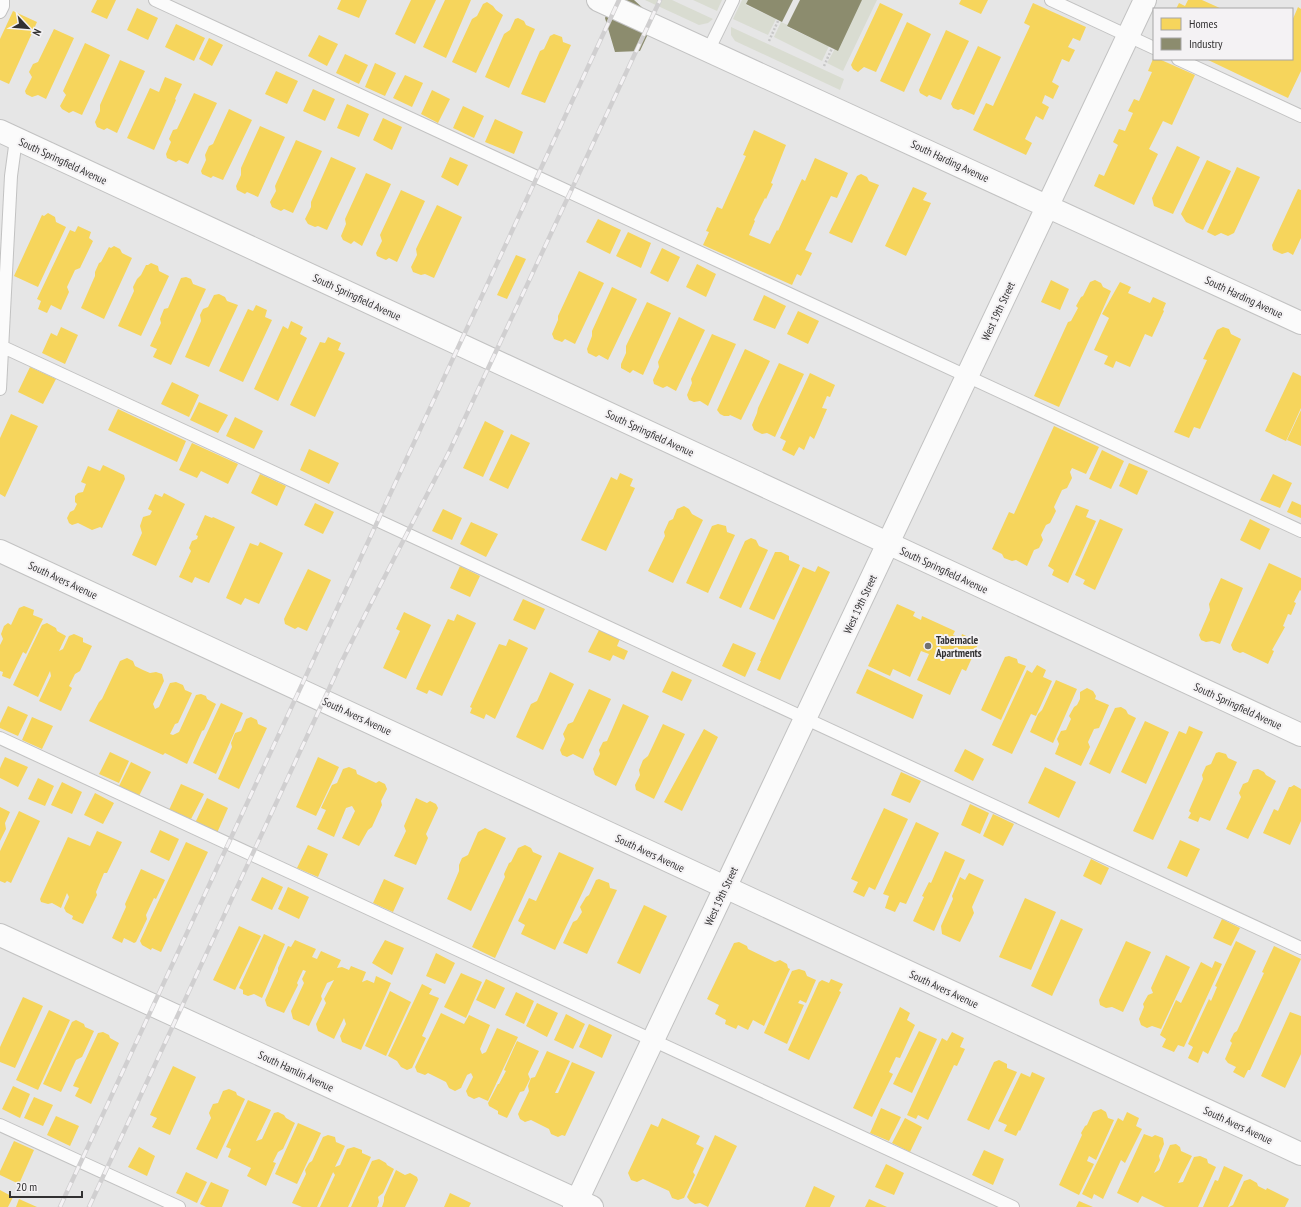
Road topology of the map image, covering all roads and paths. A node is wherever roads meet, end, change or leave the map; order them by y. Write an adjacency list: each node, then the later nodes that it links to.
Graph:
1 (2, 0): 7 (lane)
2 (156, 0): 21 (lane)
3 (598, 0): 13 (street, South Harding Avenue)
4 (733, 0): 13 (lane)
5 (1051, 0): 9 (lane)
6 (1145, 0): 9 (street, West 19th Street)
7 (0, 12)
8 (778, 20): 10 (path)
9 (1128, 36): 12 (lane); 18 (street, West 19th Street)
10 (769, 40)
11 (832, 48): 15 (path)
12 (1153, 48)
13 (708, 51): 18 (street, South Harding Avenue)
14 (1180, 60): 16 (lane)
15 (824, 66)
16 (1301, 116)
17 (8, 135): 20 (lane); 24 (street, South Springfield Avenue)
18 (1048, 206): 19 (street, South Harding Avenue); 21 (street, West 19th Street)
19 (1301, 323)
20 (3, 347): 22 (lane); 26 (lane)
21 (967, 376): 23 (lane); 24 (street, West 19th Street)
22 (0, 389)
23 (1301, 531)
24 (888, 544): 26 (street, West 19th Street); 27 (street, South Springfield Avenue)
25 (0, 551): 29 (street, South Avers Avenue)
26 (805, 719): 29 (street, West 19th Street); 31 (lane)
27 (1301, 735)
28 (0, 738): 32 (lane)
29 (725, 887): 32 (street, West 19th Street); 34 (street, South Avers Avenue)
30 (0, 935): 35 (street, South Hamlin Avenue)
31 (1301, 948)
32 (653, 1040): 35 (street, West 19th Street); 37 (lane)
33 (0, 1125): 36 (lane)
34 (1301, 1154)
35 (581, 1205)
36 (179, 1207)
37 (1012, 1207)

